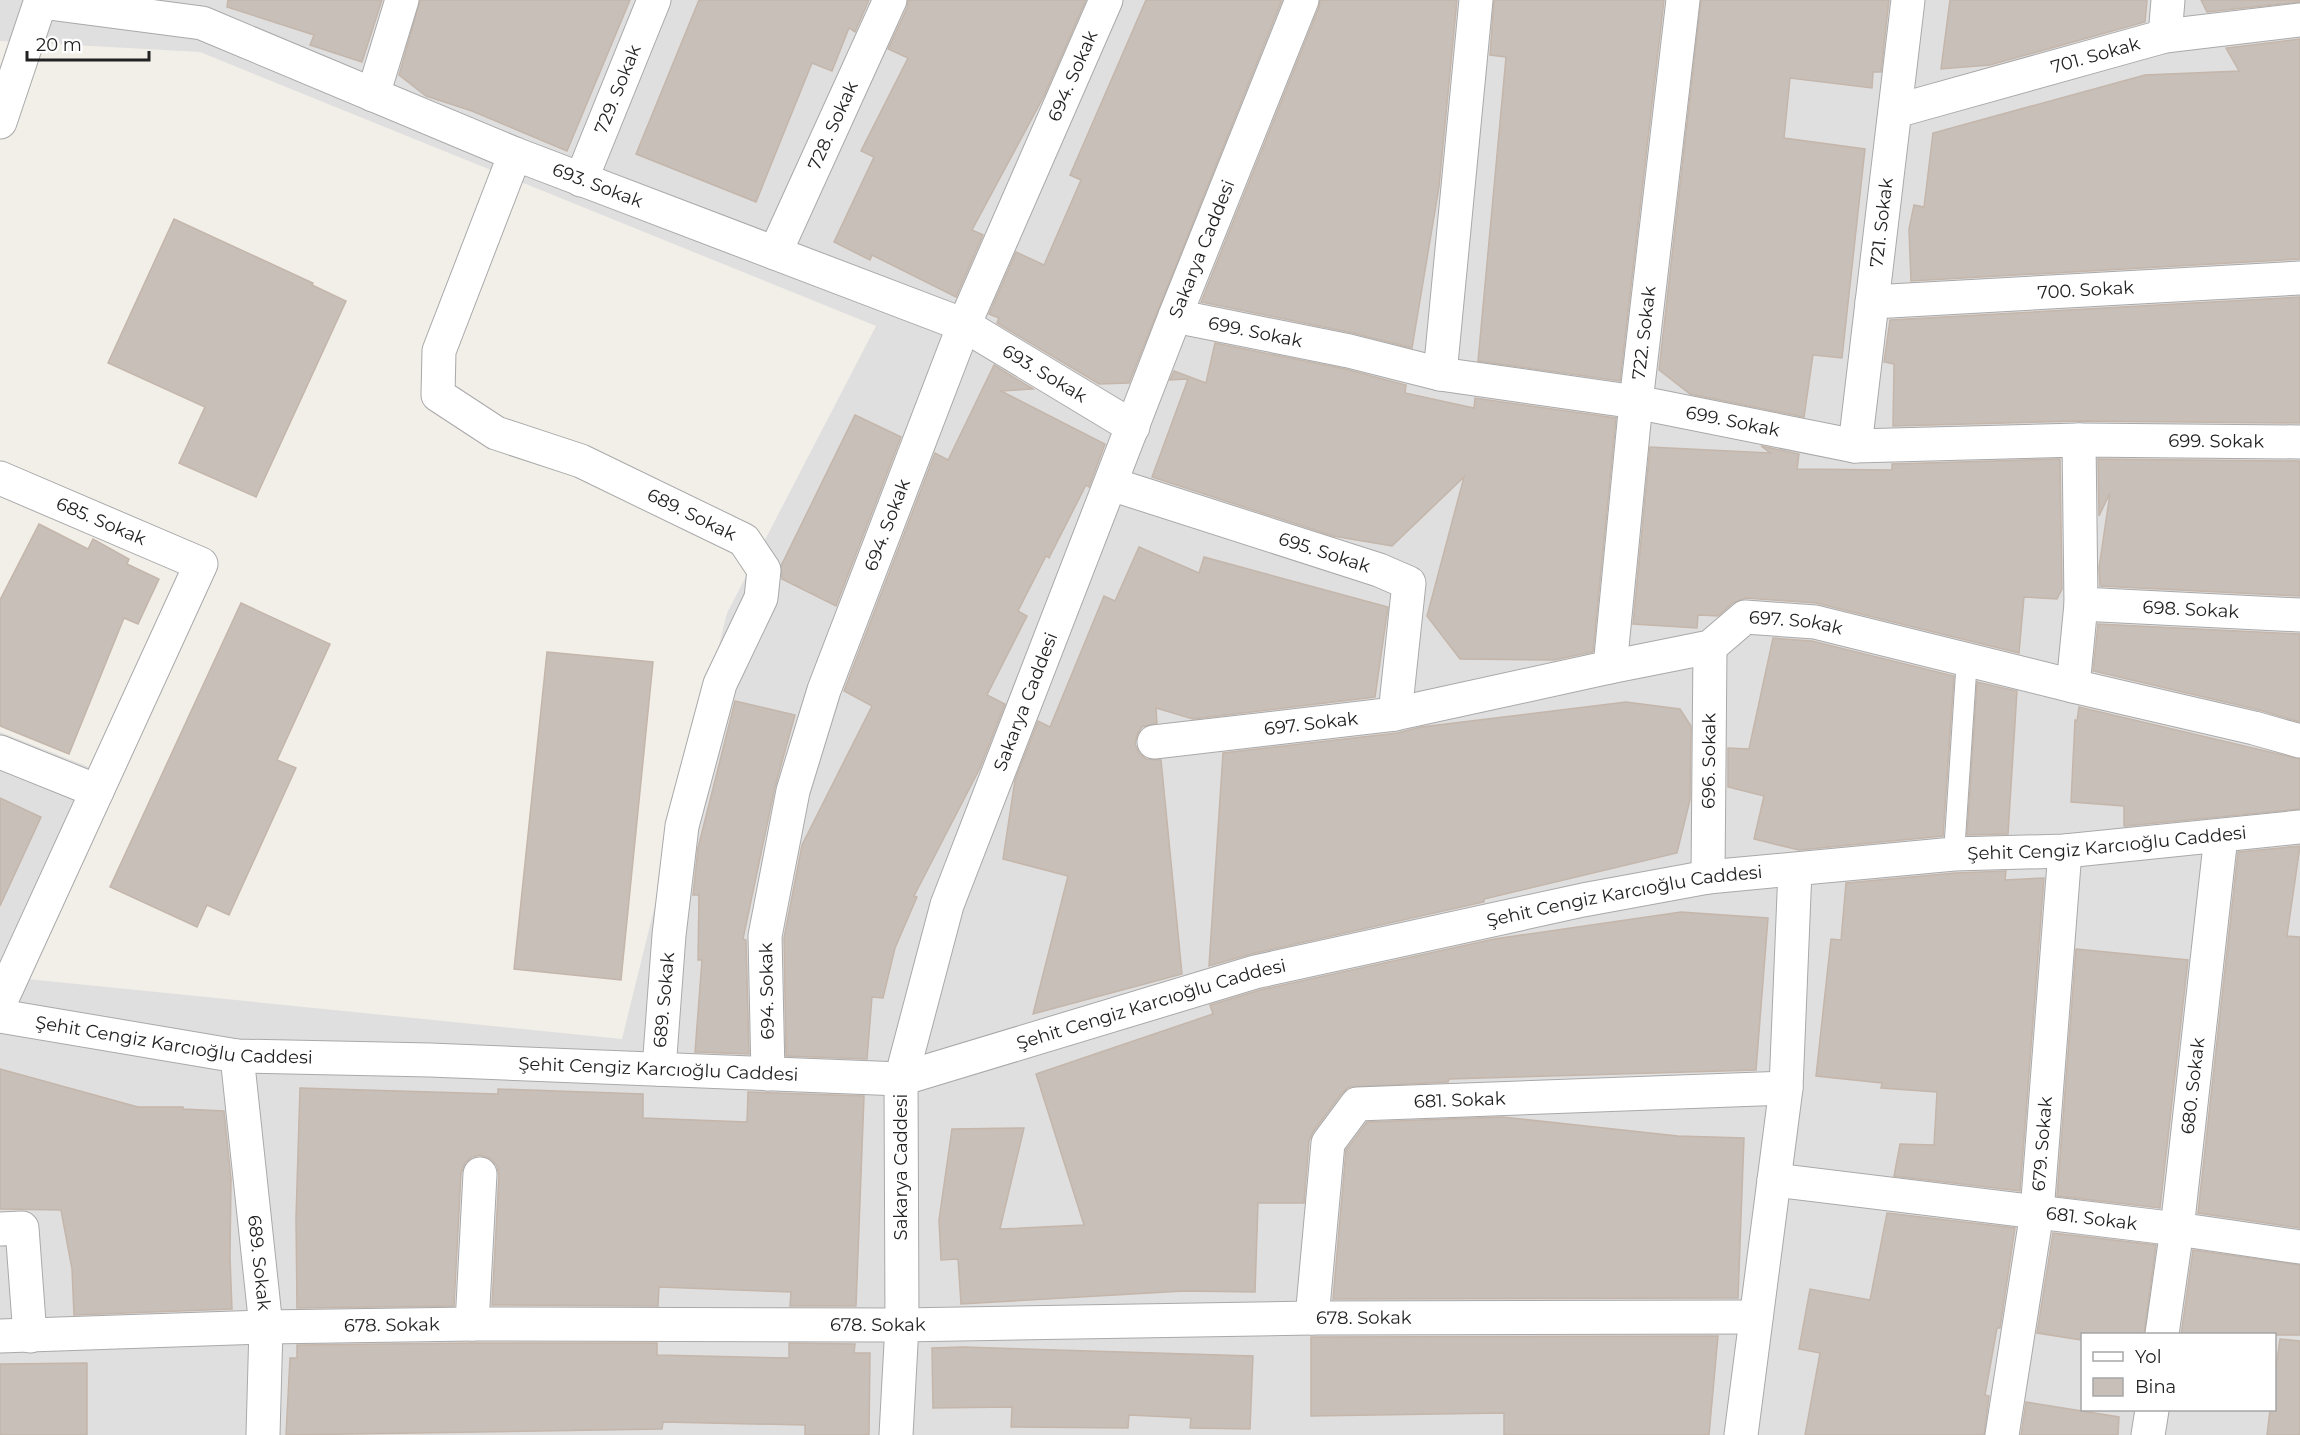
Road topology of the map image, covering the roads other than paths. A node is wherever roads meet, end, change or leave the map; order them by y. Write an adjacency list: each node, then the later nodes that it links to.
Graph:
1 (402, 0): 13 (street)
2 (654, 0): 17 (street, 729. Sokak)
3 (890, 0): 18 (street, 728. Sokak)
4 (1106, 0): 22 (street, 694. Sokak)
5 (1302, 0): 21 (street, Sakarya Caddesi)
6 (1476, 0): 23 (street)
7 (1683, 0): 24 (street, 722. Sokak)
8 (1908, 0): 14 (street, 721. Sokak)
9 (2168, 0): 12 (street)
10 (41, 1): 13 (street, 693. Sokak); 15 (street)
11 (2300, 20): 12 (street, 701. Sokak)
12 (2165, 36): 14 (street, 701. Sokak)
13 (373, 95): 16 (street, 693. Sokak)
14 (1896, 111): 20 (street, 721. Sokak)
15 (0, 122)
16 (515, 154): 17 (street, 693. Sokak); 51 (street, 689. Sokak)
17 (581, 180): 18 (street, 693. Sokak)
18 (775, 254): 22 (street, 693. Sokak)
19 (2300, 278): 20 (street, 700. Sokak)
20 (1872, 302): 28 (street, 721. Sokak)
21 (1175, 316): 23 (street, 699. Sokak); 25 (street, Sakarya Caddesi)
22 (964, 325): 25 (street, 693. Sokak); 52 (street, 694. Sokak)
23 (1440, 374): 24 (street, 699. Sokak)
24 (1636, 402): 28 (street, 699. Sokak); 35 (street, 722. Sokak)
25 (1133, 427): 30 (street, Sakarya Caddesi)
26 (2079, 440): 27 (street, 699. Sokak); 28 (street, 699. Sokak); 31 (street)
27 (2300, 442)
28 (1855, 446)
29 (0, 478): 41 (street, 685. Sokak)
30 (1111, 484): 37 (street, 695. Sokak); 53 (street, Sakarya Caddesi)
31 (2081, 604): 32 (street, 698. Sokak); 36 (street)
32 (2300, 615)
33 (1710, 648): 34 (street, 697. Sokak); 35 (street, 697. Sokak); 47 (street, 696. Sokak)
34 (1967, 658): 36 (street, 697. Sokak); 45 (lane)
35 (1610, 667): 37 (street, 697. Sokak)
36 (2073, 686): 38 (street, 697. Sokak)
37 (1395, 714): 39 (street, 697. Sokak)
38 (2300, 741)
39 (1154, 742)
40 (0, 752): 41 (street)
41 (97, 791): 48 (street)
42 (2300, 827): 43 (street, Şehit Cengiz Karcıoğlu Caddesi)
43 (2221, 836): 44 (street, Şehit Cengiz Karcıoğlu Caddesi); 59 (street, 680. Sokak)
44 (2065, 851): 45 (street, Şehit Cengiz Karcıoğlu Caddesi); 57 (street, 679. Sokak)
45 (1954, 854): 46 (street, Şehit Cengiz Karcıoğlu Caddesi)
46 (1795, 870): 47 (street, Şehit Cengiz Karcıoğlu Caddesi); 54 (street)
47 (1708, 877): 53 (street, Şehit Cengiz Karcıoğlu Caddesi)
48 (0, 1003)
49 (0, 1016): 50 (street, Şehit Cengiz Karcıoğlu Caddesi)
50 (237, 1056): 51 (street, Şehit Cengiz Karcıoğlu Caddesi); 65 (street, 689. Sokak)
51 (659, 1069): 52 (street, Şehit Cengiz Karcıoğlu Caddesi)
52 (768, 1074): 53 (street, Şehit Cengiz Karcıoğlu Caddesi)
53 (901, 1079): 64 (street, Sakarya Caddesi)
54 (1786, 1088): 56 (street); 62 (street, 681. Sokak)
55 (480, 1174): 63 (street)
56 (1774, 1180): 57 (street, 681. Sokak); 61 (street)
57 (2037, 1212): 59 (street, 681. Sokak); 72 (street, 679. Sokak)
58 (0, 1229): 67 (street)
59 (2177, 1229): 60 (street, 681. Sokak); 66 (street, 680. Sokak)
60 (2300, 1247)
61 (1756, 1317): 62 (street, 678. Sokak); 71 (street)
62 (1312, 1318): 64 (street, 678. Sokak)
63 (472, 1324): 64 (street, 678. Sokak); 65 (street, 678. Sokak)
64 (902, 1325): 70 (street, Sakarya Caddesi)
65 (266, 1328): 67 (street, 678. Sokak); 69 (street, 689. Sokak)
66 (2162, 1333)
67 (15, 1336)
68 (2152, 1411): 73 (street)
69 (263, 1435)
70 (896, 1435)
71 (1741, 1435)
72 (2002, 1435)
73 (2148, 1435)

